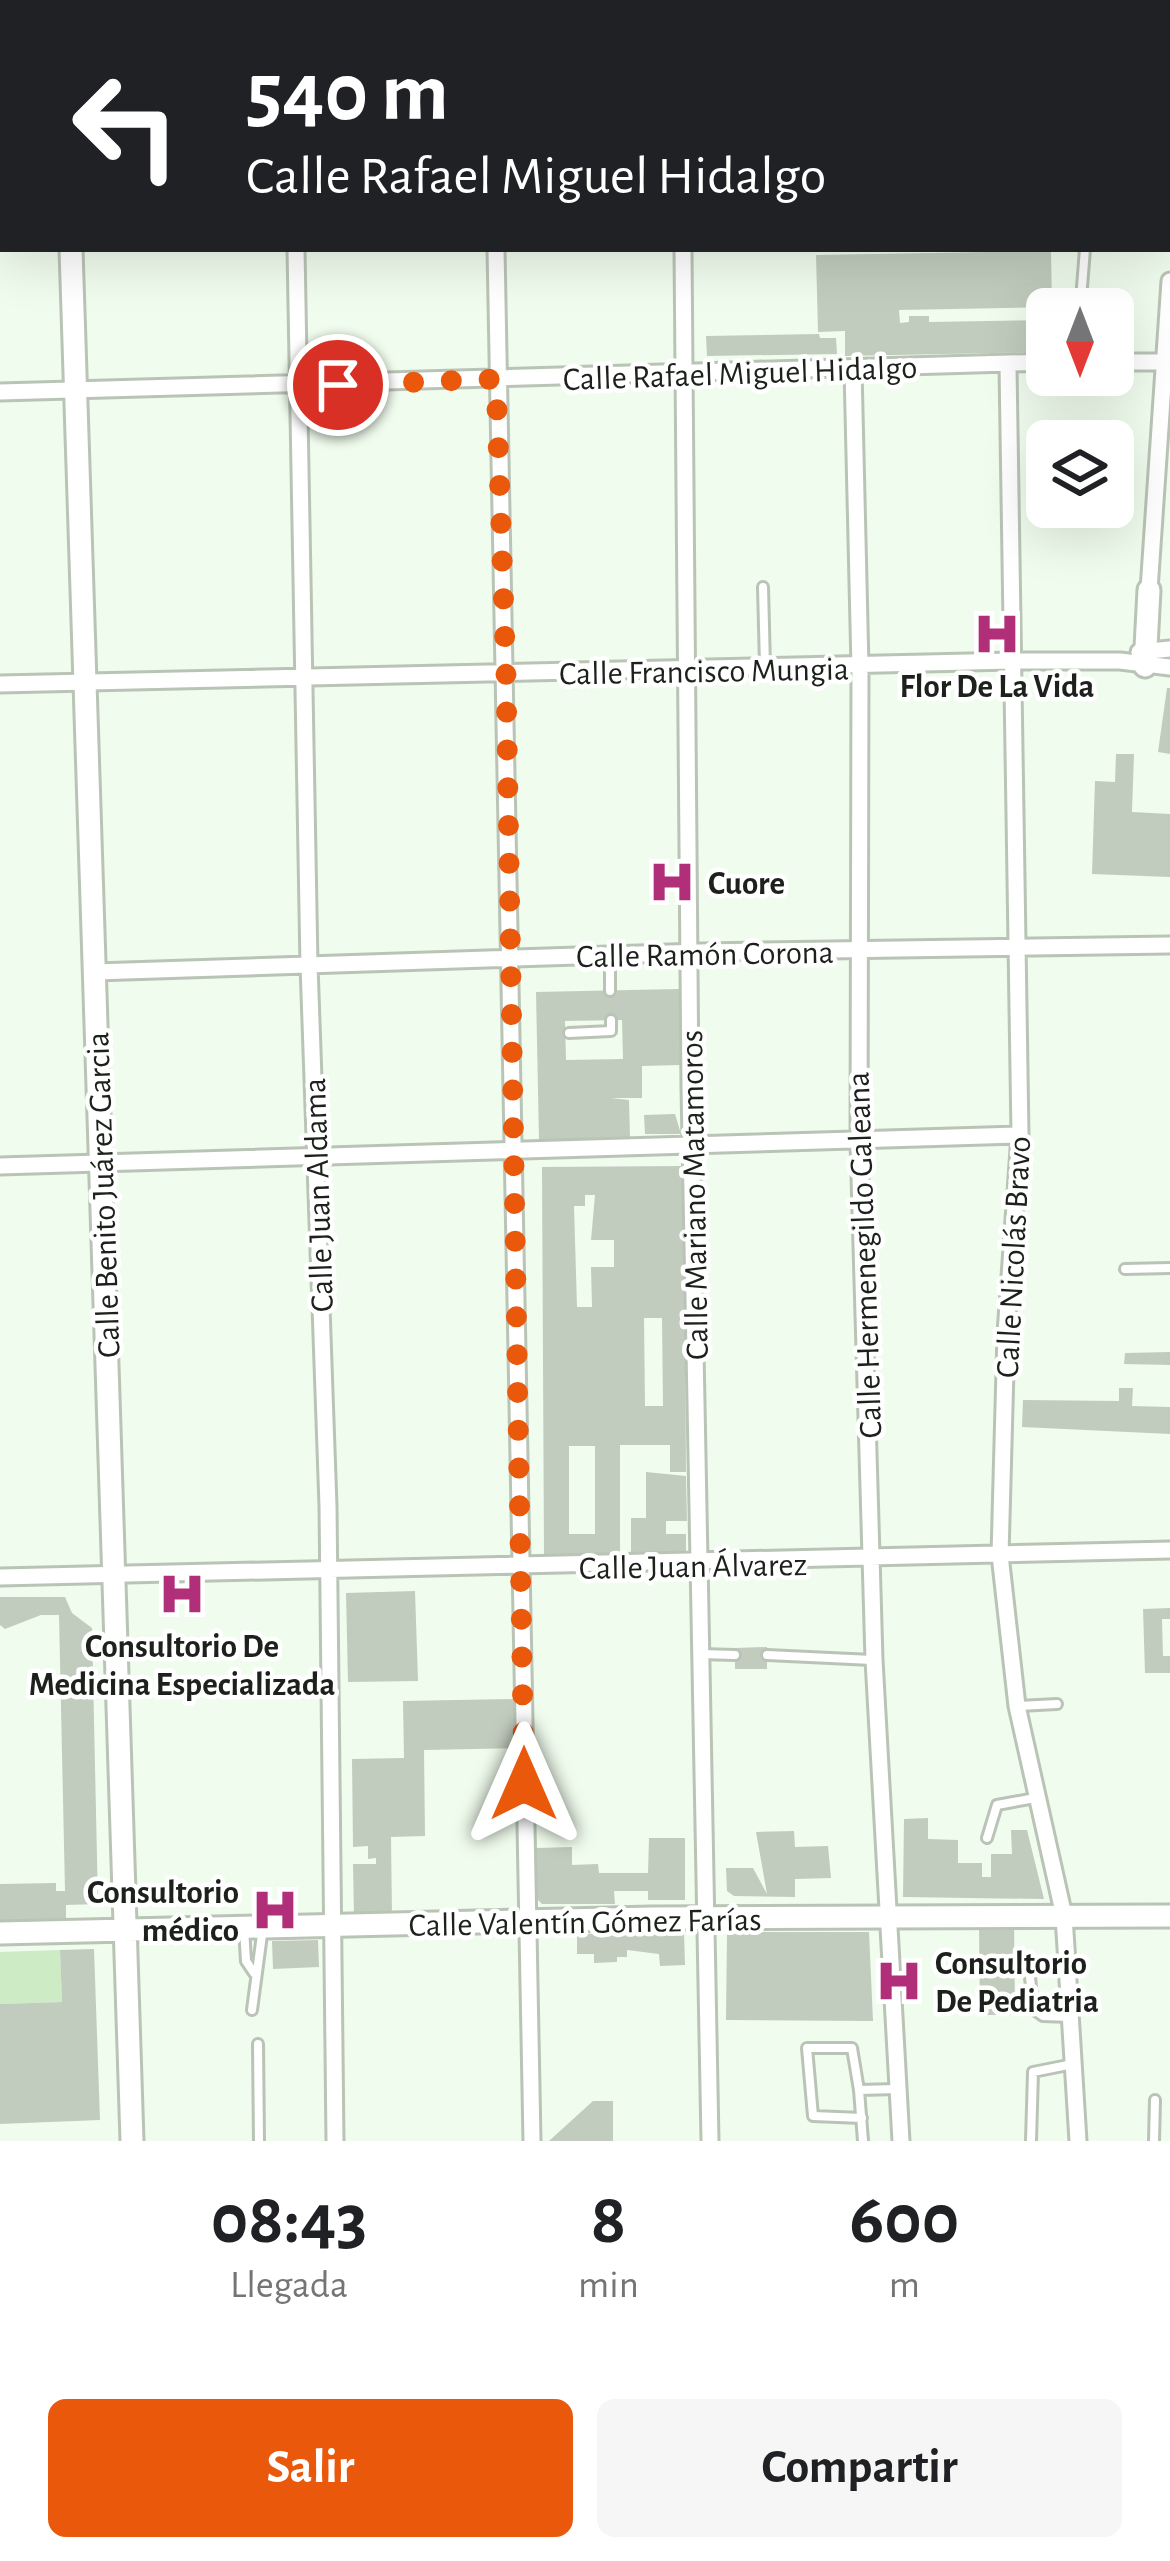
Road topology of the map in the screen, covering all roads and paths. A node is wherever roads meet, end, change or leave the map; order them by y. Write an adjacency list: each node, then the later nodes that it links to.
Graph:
1 (71, 252): 16 (main road, Calle Benito Juárez Garcia)
2 (296, 252): 15 (street, Calle Juan Aldama)
3 (496, 252): 14 (street)
4 (683, 252): 13 (street, Calle Mariano Matamoros)
5 (1084, 252): 7 (lane)
6 (1170, 281): 9 (street)
7 (1082, 287)
8 (1134, 362): 9 (street)
9 (1166, 362): 19 (street)
10 (1026, 364): 11 (street, Calle Rafael Miguel Hidalgo)
11 (1008, 366): 12 (street, Calle Rafael Miguel Hidalgo); 22 (street, Calle Nicolás Bravo)
12 (854, 369): 13 (street, Calle Rafael Miguel Hidalgo); 23 (street, Calle Hermenegildo Galeana)
13 (681, 376): 14 (street, Calle Rafael Miguel Hidalgo); 26 (street, Calle Mariano Matamoros)
14 (496, 379): 15 (street, Calle Rafael Miguel Hidalgo); 28 (street)
15 (299, 386): 16 (street, Calle Rafael Miguel Hidalgo); 27 (street, Calle Juan Aldama)
16 (76, 391): 17 (street, Calle Rafael Miguel Hidalgo); 29 (main road, Calle Benito Juárez Garcia)
17 (0, 392)
18 (763, 586): 25 (lane)
19 (1149, 590): 21 (main road)
20 (1170, 649): 21 (street, Calle Francisco Mungia)
21 (1146, 657): 22 (street, Calle Francisco Mungia); 24 (street, Calle Francisco Mungia)
22 (1012, 661): 23 (street, Calle Francisco Mungia); 32 (street, Calle Nicolás Bravo)
23 (860, 667): 25 (street, Calle Francisco Mungia); 33 (street, Calle Hermenegildo Galeana)
24 (1170, 667)
25 (765, 668): 26 (street, Calle Francisco Mungia)
26 (690, 669): 28 (street, Calle Francisco Mungia); 34 (street, Calle Mariano Matamoros)
27 (304, 675): 28 (street, Calle Francisco Mungia); 29 (street, Calle Francisco Mungia); 37 (street, Calle Juan Aldama)
28 (506, 675): 36 (street)
29 (86, 682): 30 (street, Calle Francisco Mungia); 38 (main road, Calle Benito Juárez Garcia)
30 (0, 684)
31 (1170, 945): 32 (street, Calle Ramón Corona)
32 (1017, 948): 33 (street, Calle Ramón Corona); 42 (street, Calle Nicolás Bravo)
33 (856, 950): 34 (street, Calle Ramón Corona); 43 (street, Calle Hermenegildo Galeana)
34 (689, 952): 35 (street, Calle Ramón Corona); 44 (street, Calle Mariano Matamoros)
35 (610, 955): 36 (street, Calle Ramón Corona); 39 (lane)
36 (511, 958): 37 (street, Calle Ramón Corona); 45 (street)
37 (309, 965): 38 (street, Calle Ramón Corona); 46 (street, Calle Juan Aldama)
38 (95, 972): 47 (main road, Calle Benito Juárez Garcia)
39 (610, 991)
40 (611, 1020): 41 (lane)
41 (569, 1033)
42 (1020, 1135): 43 (street); 52 (street, Calle Nicolás Bravo)
43 (859, 1142): 44 (street); 53 (street, Calle Hermenegildo Galeana)
44 (692, 1145): 45 (street); 54 (street, Calle Mariano Matamoros)
45 (514, 1152): 46 (street); 55 (street)
46 (315, 1159): 47 (street); 56 (street, Calle Juan Aldama)
47 (101, 1164): 48 (street); 57 (main road, Calle Benito Juárez Garcia)
48 (0, 1166)
49 (1125, 1268): 50 (lane)
50 (1170, 1268)
51 (1170, 1550): 52 (street, Calle Juan Álvarez)
52 (1000, 1556): 53 (street, Calle Juan Álvarez); 64 (street, Calle Nicolás Bravo)
53 (871, 1561): 54 (street, Calle Juan Álvarez); 62 (street, Calle Hermenegildo Galeana)
54 (699, 1565): 55 (street, Calle Juan Álvarez); 59 (street, Calle Mariano Matamoros)
55 (521, 1568): 56 (street, Calle Juan Álvarez); 71 (street)
56 (328, 1571): 57 (street, Calle Juan Álvarez); 72 (street, Calle Juan Aldama)
57 (114, 1575): 58 (street, Calle Juan Álvarez); 74 (main road, Calle Benito Juárez Garcia)
58 (0, 1577)
59 (700, 1654): 60 (lane); 70 (street, Calle Mariano Matamoros)
60 (735, 1655)
61 (767, 1655): 62 (lane)
62 (874, 1660): 69 (street, Calle Hermenegildo Galeana)
63 (1057, 1704): 64 (lane)
64 (1017, 1706): 65 (street, Calle Nicolás Bravo)
65 (1036, 1798): 66 (lane); 67 (street, Calle Nicolás Bravo)
66 (987, 1838)
67 (1064, 1916): 68 (main road, Calle Valentín Gómez Farías); 69 (main road, Calle Valentín Gómez Farías); 79 (street, Calle Nicolás Bravo)
68 (1170, 1916)
69 (886, 1917): 70 (main road, Calle Valentín Gómez Farías); 82 (street, Calle Hermenegildo Galeana)
70 (704, 1919): 71 (main road, Calle Valentín Gómez Farías); 90 (street, Calle Mariano Matamoros)
71 (525, 1920): 72 (main road, Calle Valentín Gómez Farías); 89 (street)
72 (332, 1924): 73 (main road, Calle Valentín Gómez Farías); 88 (street, Calle Juan Aldama)
73 (254, 1926): 74 (main road, Calle Valentín Gómez Farías); 77 (lane); 77 (lane)
74 (126, 1928): 75 (main road, Calle Valentín Gómez Farías); 86 (main road, Calle Benito Juárez Garcia)
75 (0, 1933)
76 (1030, 1966): 79 (lane)
77 (254, 1973): 78 (lane)
78 (252, 2010)
79 (1072, 2017): 81 (street, Calle Nicolás Bravo)
80 (258, 2044): 87 (lane)
81 (1074, 2064): 93 (lane); 94 (street, Calle Nicolás Bravo)
82 (898, 2089): 83 (lane); 92 (street, Calle Hermenegildo Galeana)
83 (859, 2090): 85 (lane); 85 (lane)
84 (1155, 2100): 95 (lane)
85 (862, 2118): 91 (lane)
86 (132, 2141)
87 (260, 2141)
88 (334, 2141)
89 (532, 2141)
90 (710, 2141)
91 (863, 2141)
92 (901, 2141)
93 (1031, 2141)
94 (1078, 2141)
95 (1154, 2141)

